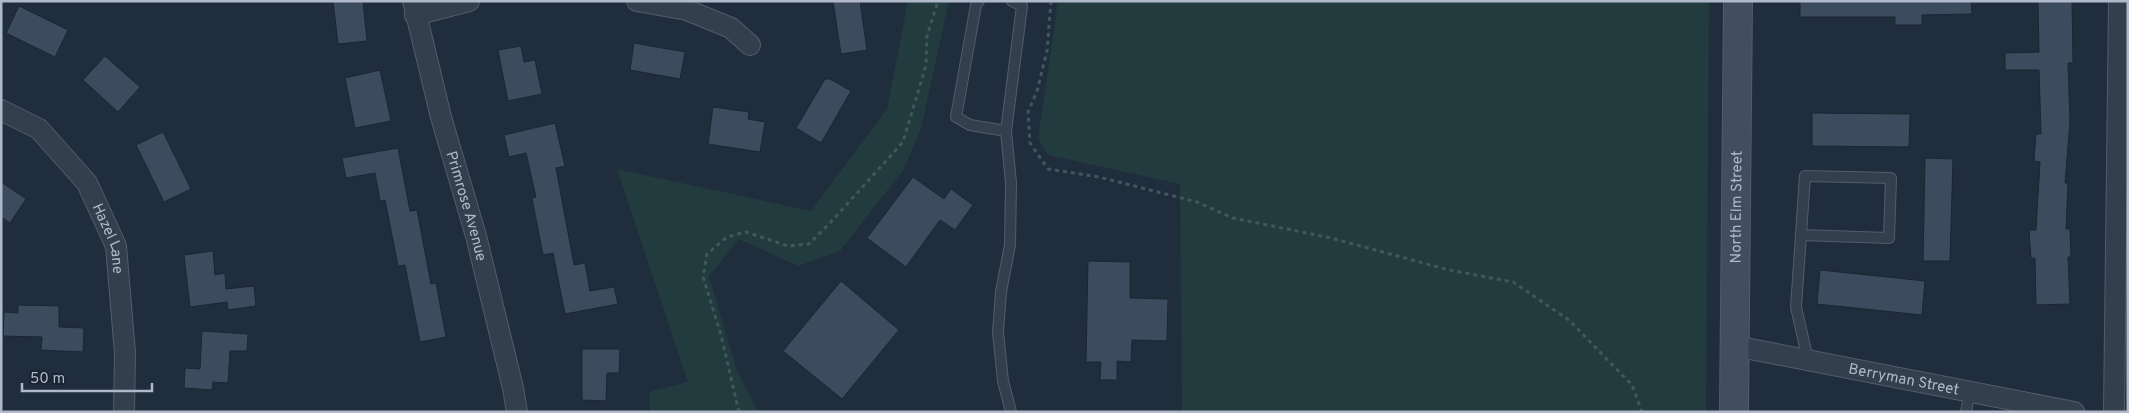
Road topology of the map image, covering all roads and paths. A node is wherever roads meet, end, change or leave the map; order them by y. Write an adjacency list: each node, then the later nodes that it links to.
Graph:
1 (469, 1): 9 (street)
2 (637, 1): 10 (street)
3 (938, 1): 20 (path)
4 (979, 1): 12 (lane)
5 (1012, 1): 12 (lane)
6 (1051, 1): 22 (path)
7 (1738, 1): 15 (main road, North Elm Street)
8 (2119, 1): 13 (street)
9 (414, 8): 19 (street, Primrose Avenue)
10 (750, 46)
11 (1, 110): 18 (street, Hazel Lane)
12 (1006, 131): 21 (lane)
13 (2122, 189): 26 (street)
14 (1801, 236): 14 (lane); 16 (lane)
15 (1735, 346): 16 (street, Berryman Street); 23 (main road, North Elm Street)
16 (1808, 360): 17 (street, Berryman Street)
17 (1970, 392): 24 (lane); 25 (street, Berryman Street)
18 (124, 412)
19 (517, 412)
20 (739, 412)
21 (1011, 412)
22 (1642, 412)
23 (1734, 412)
24 (1966, 412)
25 (2074, 412)
26 (2114, 412)

